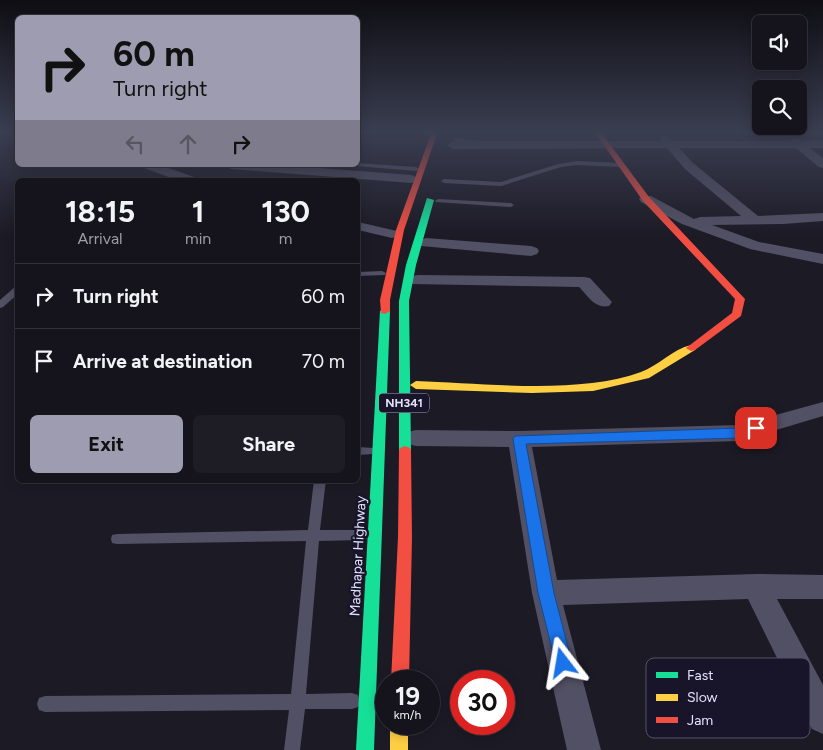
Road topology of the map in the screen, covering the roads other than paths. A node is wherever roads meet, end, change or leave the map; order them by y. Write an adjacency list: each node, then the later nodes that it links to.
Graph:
1 (364, 166): 8 (lane)
2 (423, 166): 49 (main road, Madhapar Highway / NH341)
3 (557, 166): 9 (lane)
4 (622, 166): 12 (main road)
5 (688, 166): 17 (street)
6 (153, 167): 10 (street)
7 (276, 167): 8 (street); 11 (street)
8 (414, 174)
9 (441, 177): 41 (main road, NH341)
10 (184, 178)
11 (268, 178)
12 (646, 199): 16 (street); 29 (main road)
13 (438, 200): 14 (lane)
14 (510, 205)
15 (823, 218): 17 (street)
16 (687, 220): 17 (street); 22 (street)
17 (754, 220)
18 (360, 226): 19 (street)
19 (392, 234)
20 (426, 243): 21 (street)
21 (531, 251)
22 (823, 259)
23 (382, 273): 24 (lane)
24 (360, 274)
25 (418, 280): 27 (street)
26 (15, 292): 28 (lane)
27 (603, 302)
28 (0, 305)
29 (416, 385)
30 (823, 409): 32 (street)
31 (416, 438): 32 (street)
32 (519, 439): 39 (street)
33 (320, 483): 35 (lane)
34 (362, 535): 35 (lane)
35 (313, 536): 36 (lane); 44 (lane)
36 (117, 539)
37 (756, 586): 38 (street); 39 (street); 40 (street)
38 (823, 587)
39 (546, 593): 51 (street)
40 (793, 658)
41 (400, 670)
42 (810, 692): 46 (street)
43 (352, 701): 44 (lane)
44 (299, 702): 45 (lane); 48 (lane)
45 (45, 704)
46 (823, 718)
47 (399, 735): 50 (main road)
48 (292, 750)
49 (365, 750)
50 (399, 750)
51 (584, 750)

